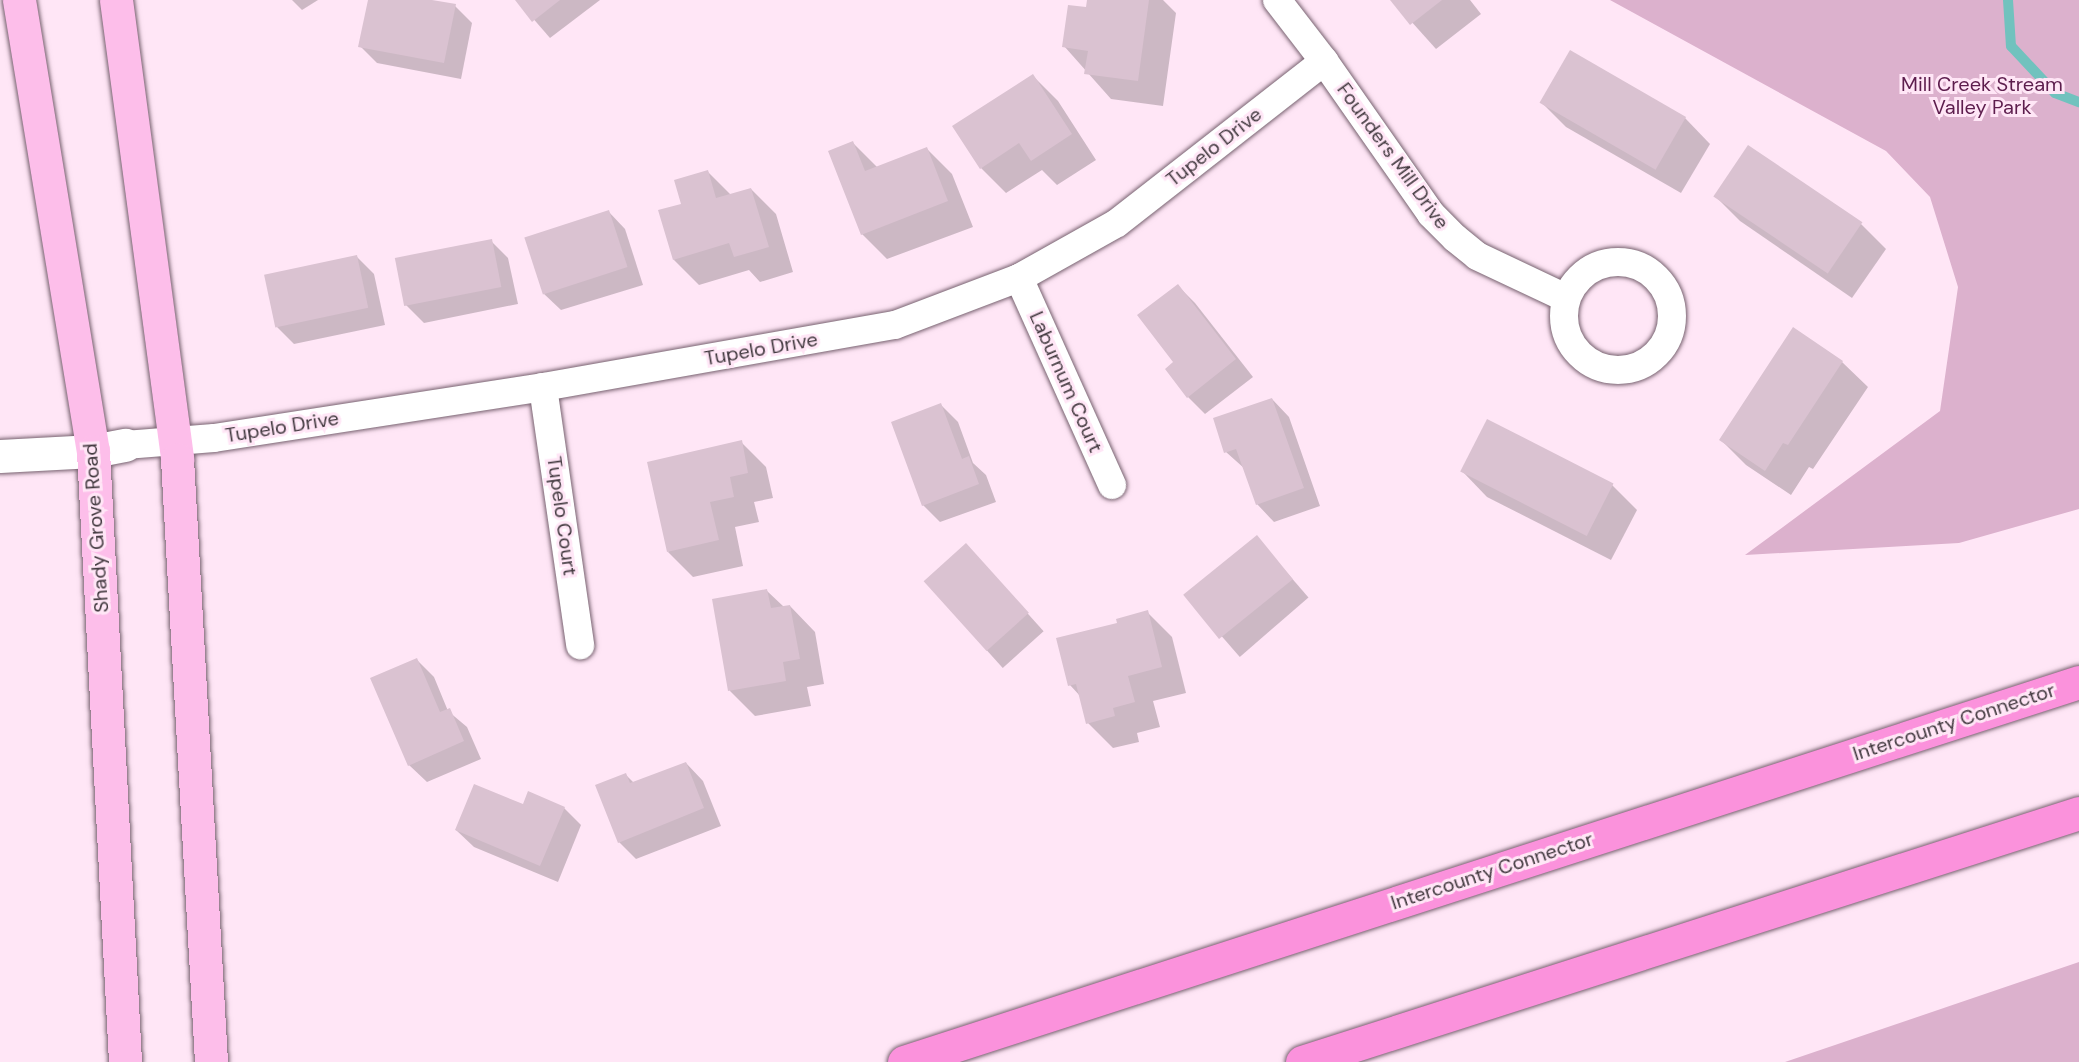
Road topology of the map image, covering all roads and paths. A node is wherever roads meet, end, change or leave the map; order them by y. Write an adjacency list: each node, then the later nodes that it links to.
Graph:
1 (19, 0): 10 (main road, Shady Grove Road)
2 (116, 0): 8 (main road)
3 (1277, 0): 4 (street, Founders Mill Drive)
4 (1324, 61): 5 (street, Tupelo Drive); 6 (street, Founders Mill Drive)
5 (1019, 278): 7 (street, Tupelo Drive); 12 (street, Laburnum Court)
6 (1566, 298)
7 (543, 387): 8 (street, Tupelo Drive); 13 (street, Tupelo Court)
8 (174, 439): 9 (street, Tupelo Drive); 17 (main road)
9 (125, 445): 10 (street)
10 (93, 451): 11 (street); 16 (main road, Shady Grove Road)
11 (0, 456)
12 (1112, 485)
13 (580, 645)
14 (2079, 682): 18 (highway, Intercounty Connector)
15 (2079, 813): 19 (highway)
16 (125, 1062)
17 (211, 1062)
18 (904, 1062)
19 (1302, 1062)

